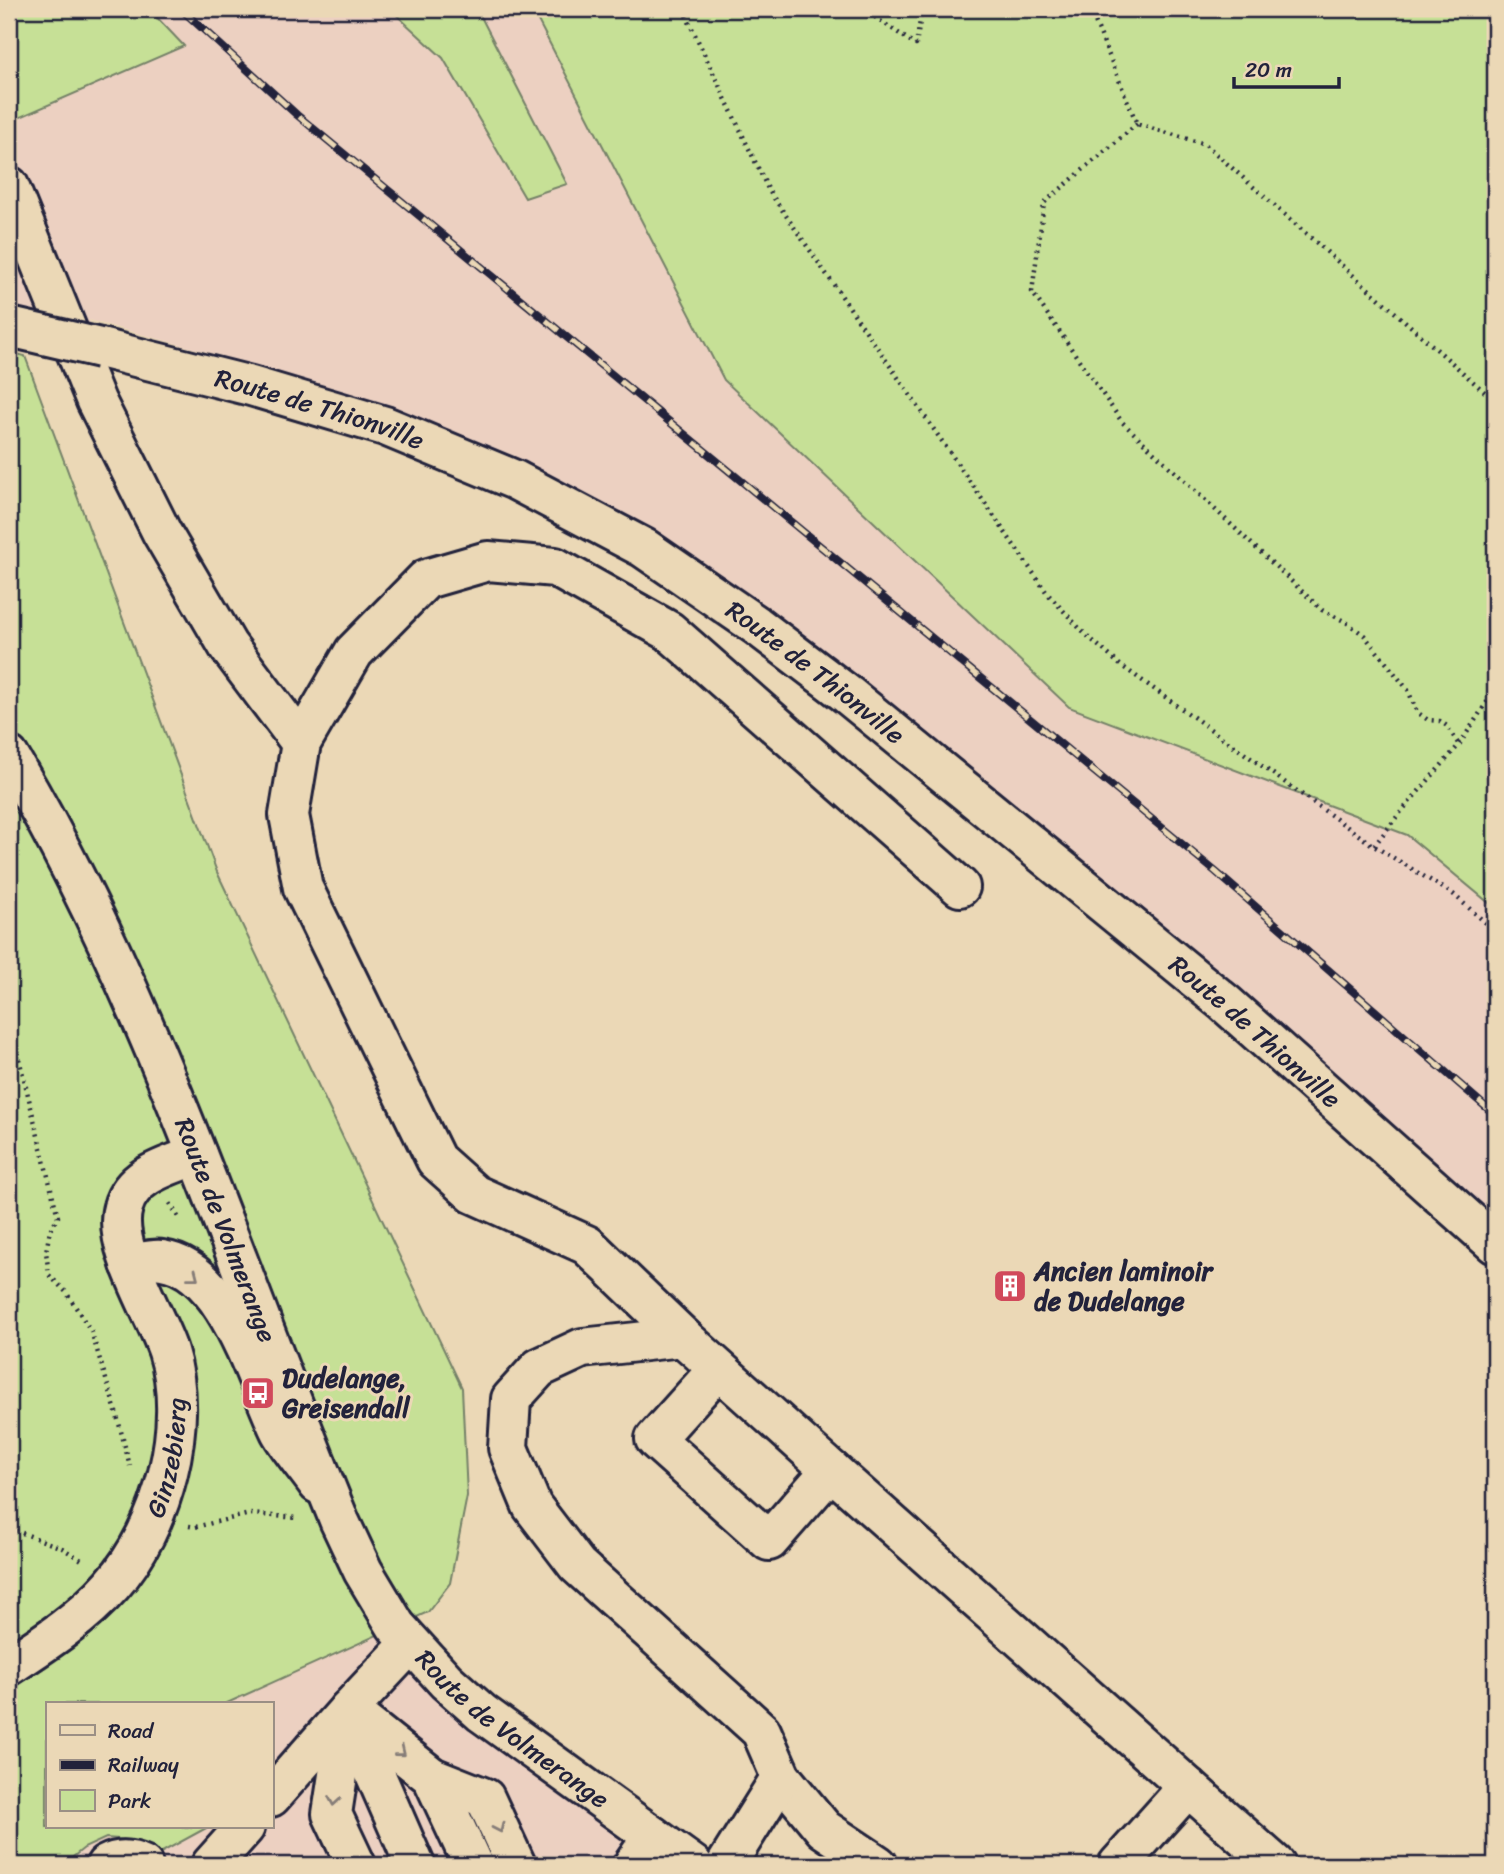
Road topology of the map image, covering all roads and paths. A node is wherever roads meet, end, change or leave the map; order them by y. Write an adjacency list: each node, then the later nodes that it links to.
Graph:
1 (683, 9): 15 (path)
2 (863, 9): 3 (path)
3 (922, 9)
4 (1090, 9): 7 (path)
5 (1485, 9): 6 (path)
6 (1495, 19)
7 (1137, 124): 10 (path); 13 (path)
8 (9, 187): 12 (main road)
9 (11, 328): 20 (main road, Route de Thionville, bridge)
10 (1495, 401)
11 (1495, 696): 13 (path)
12 (302, 743): 16 (main road); 22 (main road)
13 (1459, 745): 15 (path)
14 (9, 756): 19 (main road, Route de Volmerange)
15 (1374, 846): 17 (path)
16 (960, 887)
17 (1495, 931)
18 (9, 1018): 25 (path)
19 (197, 1155): 21 (main road, Ginzebierg); 26 (main road, Route de Volmerange)
20 (1495, 1244)
21 (130, 1264): 25 (main road, Ginzebierg); 26 (main road, one-way to 26)
22 (683, 1337): 23 (main road); 33 (main road)
23 (718, 1369): 24 (main road); 24 (main road)
24 (831, 1470): 34 (main road)
25 (155, 1512): 26 (path); 28 (main road, Ginzebierg)
26 (337, 1514): 29 (main road, Route de Volmerange)
27 (9, 1528): 28 (path)
28 (113, 1584): 30 (main road, Ginzebierg)
29 (410, 1644): 31 (main road); 37 (main road, Route de Volmerange)
30 (9, 1666)
31 (348, 1710): 32 (main road, one-way to 32); 35 (main road); 41 (main road, one-way to 41); 42 (main road)
32 (432, 1777): 43 (main road); 44 (main road, one-way to 44)
33 (781, 1777): 46 (main road); 47 (main road)
34 (1188, 1787): 48 (main road); 49 (main road)
35 (273, 1795)
36 (244, 1828): 40 (main road)
37 (643, 1851): 45 (main road, Route de Volmerange)
38 (106, 1865): 39 (main road)
39 (143, 1865)
40 (211, 1865)
41 (356, 1865)
42 (415, 1865)
43 (472, 1865)
44 (516, 1865)
45 (693, 1865)
46 (726, 1865)
47 (878, 1865)
48 (1118, 1865)
49 (1276, 1865)

